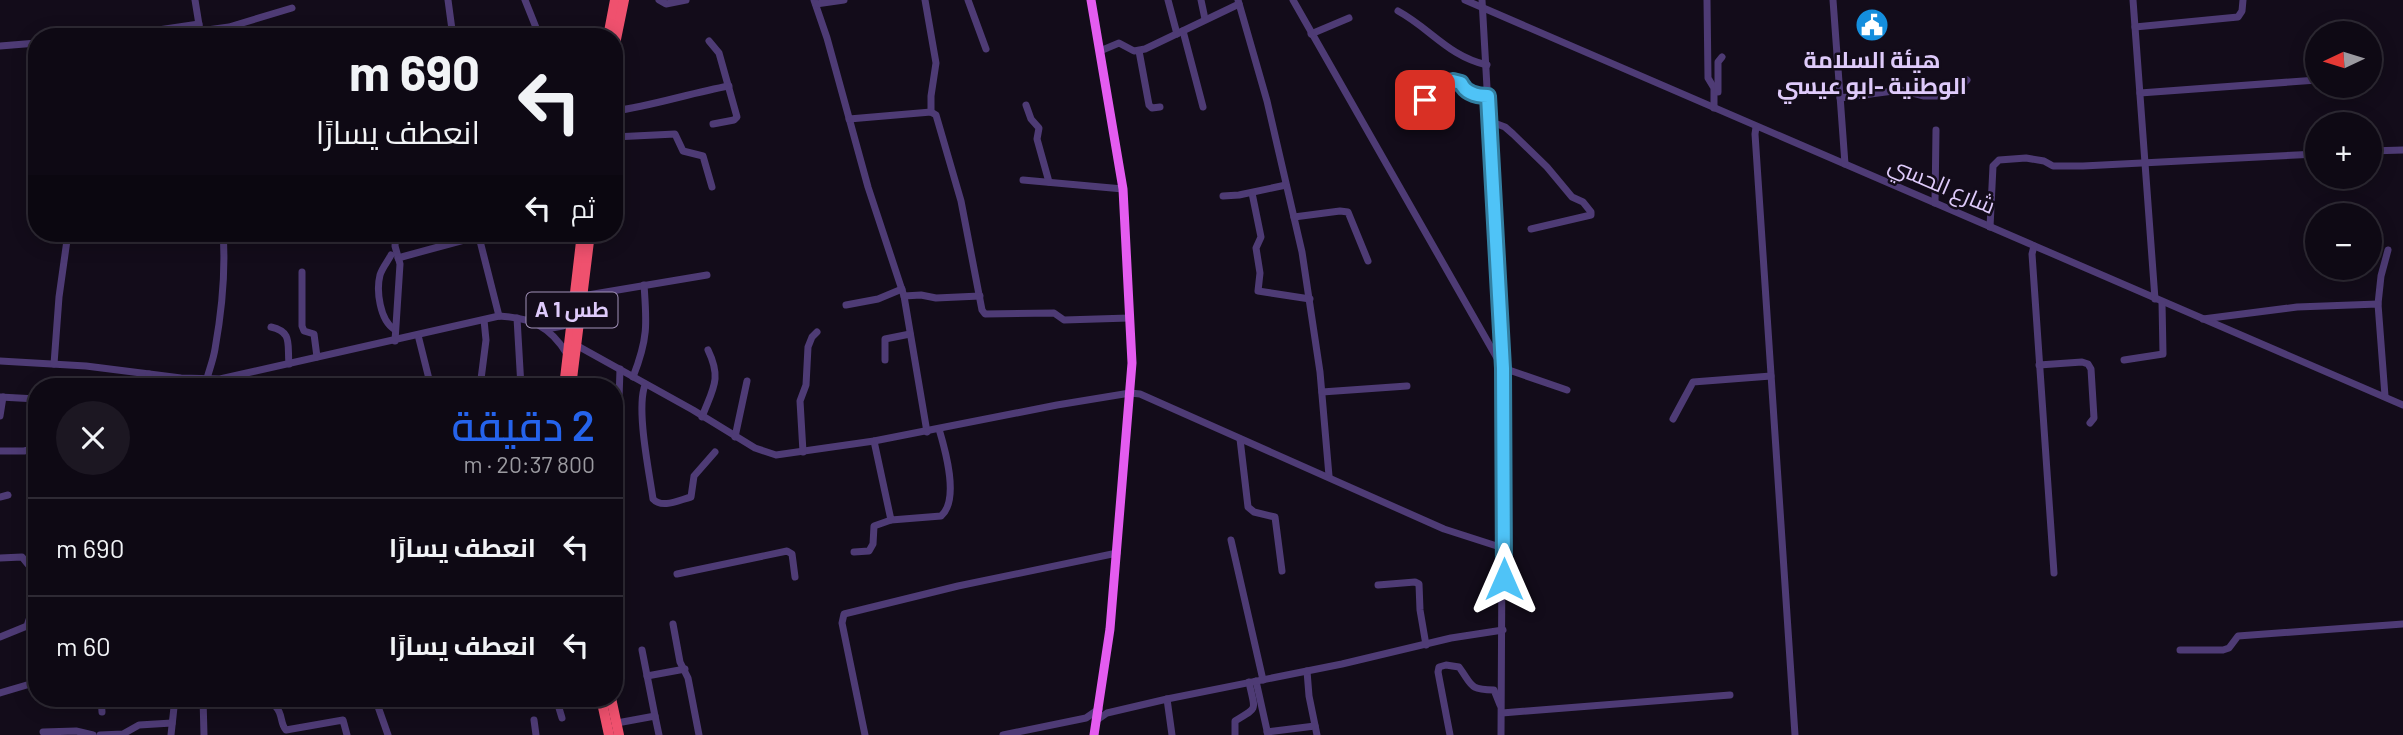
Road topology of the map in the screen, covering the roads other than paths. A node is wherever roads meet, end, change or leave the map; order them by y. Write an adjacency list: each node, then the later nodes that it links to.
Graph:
1 (195, 0): 28 (street)
2 (449, 0): 30 (street)
3 (525, 0): 31 (street)
4 (615, 0): 32 (highway)
5 (624, 0): 33 (highway)
6 (659, 0): 7 (street)
7 (686, 0)
8 (844, 0): 20 (street)
9 (925, 0): 56 (street)
10 (968, 0): 39 (street)
11 (1091, 0): 40 (main road)
12 (1168, 0): 34 (street)
13 (1201, 0): 26 (street)
14 (1293, 0): 35 (street)
15 (1465, 0): 22 (street, شارع الحسي)
16 (1707, 0): 54 (street)
17 (1833, 0): 49 (street)
18 (2133, 0): 27 (street)
19 (2243, 0): 27 (street)
20 (815, 2): 57 (street)
21 (1238, 2): 26 (street); 70 (street)
22 (1482, 4): 43 (street); 54 (street, شارع الحسي)
23 (292, 8): 29 (street)
24 (1398, 11): 43 (street)
25 (1349, 18): 35 (street)
26 (1205, 19): 34 (street)
27 (2135, 27): 47 (street)
28 (200, 28)
29 (219, 28)
30 (452, 28)
31 (536, 28)
32 (610, 28)
33 (618, 28)
34 (1180, 32): 41 (street); 53 (street)
35 (1311, 34): 123 (street)
36 (709, 41): 46 (street)
37 (28, 44): 38 (street)
38 (0, 46)
39 (986, 49)
40 (1100, 51): 41 (street); 72 (main road)
41 (1139, 51): 52 (street)
42 (1722, 57): 54 (street)
43 (1487, 65): 48 (street)
44 (1967, 80): 49 (street)
45 (2305, 81): 47 (street)
46 (729, 86): 55 (street); 59 (street)
47 (2140, 93): 67 (street)
48 (1488, 96): 50 (street); 58 (street)
49 (1840, 98): 66 (street)
50 (1425, 100)
51 (1026, 105): 69 (street)
52 (1160, 107)
53 (1203, 107)
54 (1716, 109): 60 (street, شارع الحسي)
55 (623, 110)
56 (931, 112): 57 (street); 95 (street)
57 (849, 119): 93 (street)
58 (1489, 121): 78 (street); 123 (street)
59 (713, 124)
60 (1756, 127): 66 (street, شارع الحسي); 126 (street)
61 (1936, 130): 75 (street)
62 (623, 137): 71 (street)
63 (2403, 150): 64 (street)
64 (2382, 151)
65 (2305, 155): 67 (street)
66 (1845, 164): 75 (street, شارع الحسي)
67 (2145, 164): 77 (street); 97 (street)
68 (1023, 180): 69 (street)
69 (1049, 182): 72 (street)
70 (1286, 186): 73 (street); 76 (street)
71 (712, 187)
72 (1124, 189): 103 (main road)
73 (1252, 193): 74 (street); 96 (street)
74 (1223, 196)
75 (1935, 203): 77 (street, شارع الحسي)
76 (1294, 216): 89 (street); 96 (street)
77 (1990, 227): 86 (street, شارع الحسي)
78 (1531, 229)
79 (67, 242): 120 (street)
80 (223, 242): 130 (street)
81 (395, 242): 88 (street)
82 (449, 242): 88 (street)
83 (480, 242): 101 (street)
84 (581, 242): 100 (highway, A 1 طس)
85 (589, 242): 94 (highway, A 1 طس)
86 (2034, 246): 97 (street, شارع الحسي); 122 (street)
87 (2388, 250): 98 (street)
88 (395, 257): 107 (street); 107 (street)
89 (1367, 261)
90 (302, 272): 116 (street)
91 (707, 275): 92 (street)
92 (643, 285): 94 (street); 127 (street)
93 (903, 292): 95 (street); 99 (street); 110 (street)
94 (582, 296): 113 (highway, A 1 طس)
95 (980, 296): 103 (street)
96 (1310, 299): 143 (street)
97 (2158, 301): 104 (street, شارع الحسي); 118 (street)
98 (2378, 304): 104 (street); 144 (street)
99 (846, 306)
100 (572, 315): 108 (street); 115 (highway, A 1 طس)
101 (499, 316): 102 (street); 105 (street)
102 (517, 318): 108 (street); 134 (street)
103 (1129, 318): 142 (main road)
104 (2202, 319): 144 (street, شارع الحسي)
105 (484, 320): 111 (street); 133 (street)
106 (271, 327): 121 (street)
107 (394, 329): 112 (street)
108 (546, 329): 115 (street)
109 (817, 332): 160 (street)
110 (910, 334): 117 (street); 153 (street)
111 (418, 335): 112 (street); 132 (street)
112 (395, 341): 116 (street)
113 (576, 345): 124 (street); 136 (highway, A 1 طس)
114 (708, 350): 149 (street)
115 (567, 354): 135 (highway, A 1 طس)
116 (317, 358): 121 (street)
117 (885, 360)
118 (2124, 360)
119 (0, 361): 120 (street)
120 (54, 364): 125 (street)
121 (289, 364): 131 (street)
122 (2039, 366): 151 (street); 170 (street)
123 (1503, 368): 141 (street); 164 (street)
124 (620, 369): 127 (street); 137 (street)
125 (149, 374): 128 (street); 129 (street)
126 (1770, 376): 150 (street); 231 (street)
127 (634, 377): 139 (street)
128 (149, 378)
129 (174, 378)
130 (208, 378)
131 (244, 378)
132 (429, 378)
133 (481, 378)
134 (520, 378)
135 (565, 378)
136 (572, 378)
137 (620, 378)
138 (747, 381): 154 (street)
139 (645, 384): 149 (street); 159 (street)
140 (1407, 386): 143 (street)
141 (1567, 390)
142 (1130, 393): 152 (street); 155 (street); 166 (main road)
143 (1322, 393): 161 (street)
144 (2385, 396): 147 (street, شارع الحسي)
145 (1, 397): 146 (street); 148 (street)
146 (28, 398)
147 (2403, 405)
148 (0, 416)
149 (702, 417): 154 (street)
150 (1673, 419)
151 (2090, 423)
152 (939, 429): 153 (street); 162 (street)
153 (927, 432): 156 (street)
154 (735, 437): 160 (street)
155 (1240, 439): 161 (street); 169 (street)
156 (874, 441): 160 (street); 162 (street)
157 (28, 450): 158 (street)
158 (0, 451)
159 (715, 452)
160 (803, 452)
161 (1329, 476): 164 (street)
162 (891, 520): 165 (street)
163 (1231, 540): 185 (street)
164 (1503, 548): 177 (street)
165 (853, 552)
166 (1117, 553): 198 (main road); 224 (street)
167 (0, 558): 168 (street)
168 (28, 562)
169 (1282, 571)
170 (2054, 573)
171 (677, 574): 172 (street)
172 (795, 577)
173 (1378, 584): 179 (street)
174 (28, 623): 178 (street)
175 (673, 624): 182 (street)
176 (2403, 624): 181 (street)
177 (1503, 630): 179 (street); 199 (street)
178 (0, 637)
179 (1426, 645): 183 (street)
180 (642, 650): 184 (street)
181 (2180, 650)
182 (685, 669): 184 (street); 223 (street)
183 (1307, 671): 185 (street); 208 (street)
184 (647, 676): 201 (street)
185 (1256, 681): 189 (street); 212 (street); 227 (street)
186 (28, 685): 187 (street)
187 (0, 694)
188 (1730, 695): 199 (street)
189 (1167, 699): 205 (street); 226 (street)
190 (102, 707): 200 (street)
191 (175, 707): 206 (street)
192 (203, 707): 216 (street)
193 (277, 707): 209 (street)
194 (378, 707): 218 (street)
195 (559, 707): 202 (street)
196 (603, 707): 220 (highway)
197 (613, 707): 207 (highway)
198 (1099, 709): 203 (street); 205 (main road)
199 (1502, 710): 229 (street); 230 (street)
200 (102, 712)
201 (655, 716): 207 (street); 222 (street)
202 (562, 718)
203 (1082, 719): 211 (street); 225 (street)
204 (534, 720): 219 (street)
205 (1097, 720): 211 (main road)
206 (172, 723): 214 (street); 215 (street)
207 (617, 723): 221 (highway)
208 (1315, 726): 212 (street); 228 (street)
209 (310, 731): 217 (street)
210 (43, 733): 213 (street)
211 (1094, 734)
212 (1267, 734)
213 (93, 735)
214 (100, 735)
215 (171, 735)
216 (204, 735)
217 (347, 735)
218 (388, 735)
219 (537, 735)
220 (609, 735)
221 (619, 735)
222 (659, 735)
223 (699, 735)
224 (865, 735)
225 (1003, 735)
226 (1172, 735)
227 (1235, 735)
228 (1317, 735)
229 (1450, 735)
230 (1502, 735)
231 (1795, 735)

